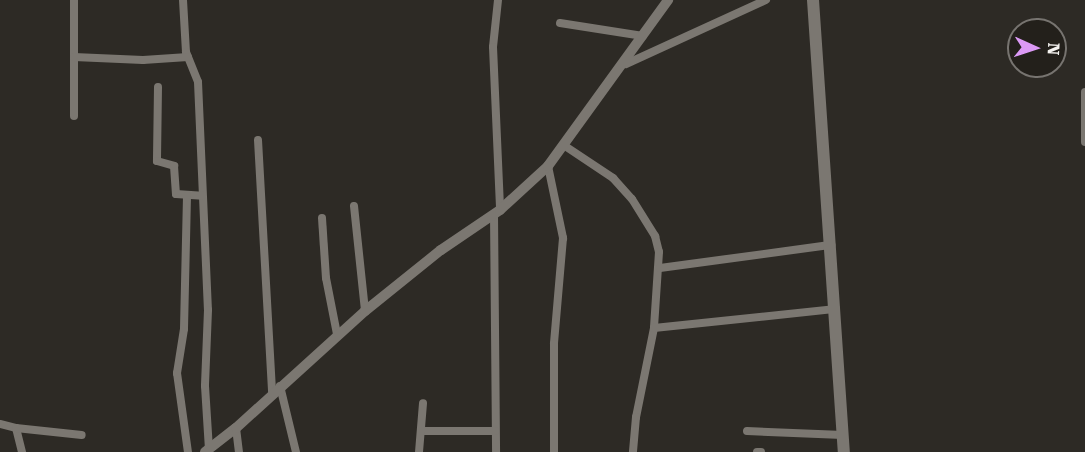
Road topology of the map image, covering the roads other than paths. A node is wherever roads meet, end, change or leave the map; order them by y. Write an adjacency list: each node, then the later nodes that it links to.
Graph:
1 (74, 0): 9 (street)
2 (183, 0): 10 (street)
3 (498, 0): 22 (street)
4 (668, 0): 8 (street)
5 (766, 0): 11 (street)
6 (813, 0): 24 (main road)
7 (560, 23): 8 (street)
8 (643, 36): 11 (street)
9 (74, 57): 10 (street); 14 (street)
10 (188, 57): 20 (street)
11 (626, 64): 17 (street)
12 (158, 87): 19 (street)
13 (1085, 92): 16 (street)
14 (75, 116)
15 (258, 140): 30 (street)
16 (1085, 142)
17 (565, 146): 18 (street); 25 (street)
18 (548, 166): 22 (street); 47 (street)
19 (187, 196): 20 (street); 42 (street)
20 (202, 196): 40 (street)
21 (354, 206): 27 (street)
22 (497, 212): 27 (street); 36 (street)
23 (322, 218): 29 (street)
24 (831, 245): 25 (street); 26 (main road)
25 (660, 268): 28 (street)
26 (836, 309): 28 (street); 39 (main road)
27 (364, 311): 29 (street)
28 (654, 328): 48 (street)
29 (337, 334): 30 (street)
30 (276, 390): 34 (street); 44 (street)
31 (423, 403): 35 (street)
32 (0, 424): 33 (street)
33 (16, 428): 38 (street); 41 (street)
34 (236, 428): 40 (street); 43 (street)
35 (421, 431): 36 (street); 45 (street)
36 (495, 431): 46 (street)
37 (747, 431): 39 (street)
38 (82, 435)
39 (843, 435): 49 (main road)
40 (207, 451)
41 (22, 452)
42 (188, 452)
43 (239, 452)
44 (296, 452)
45 (419, 452)
46 (495, 452)
47 (554, 452)
48 (633, 452)
49 (844, 452)

